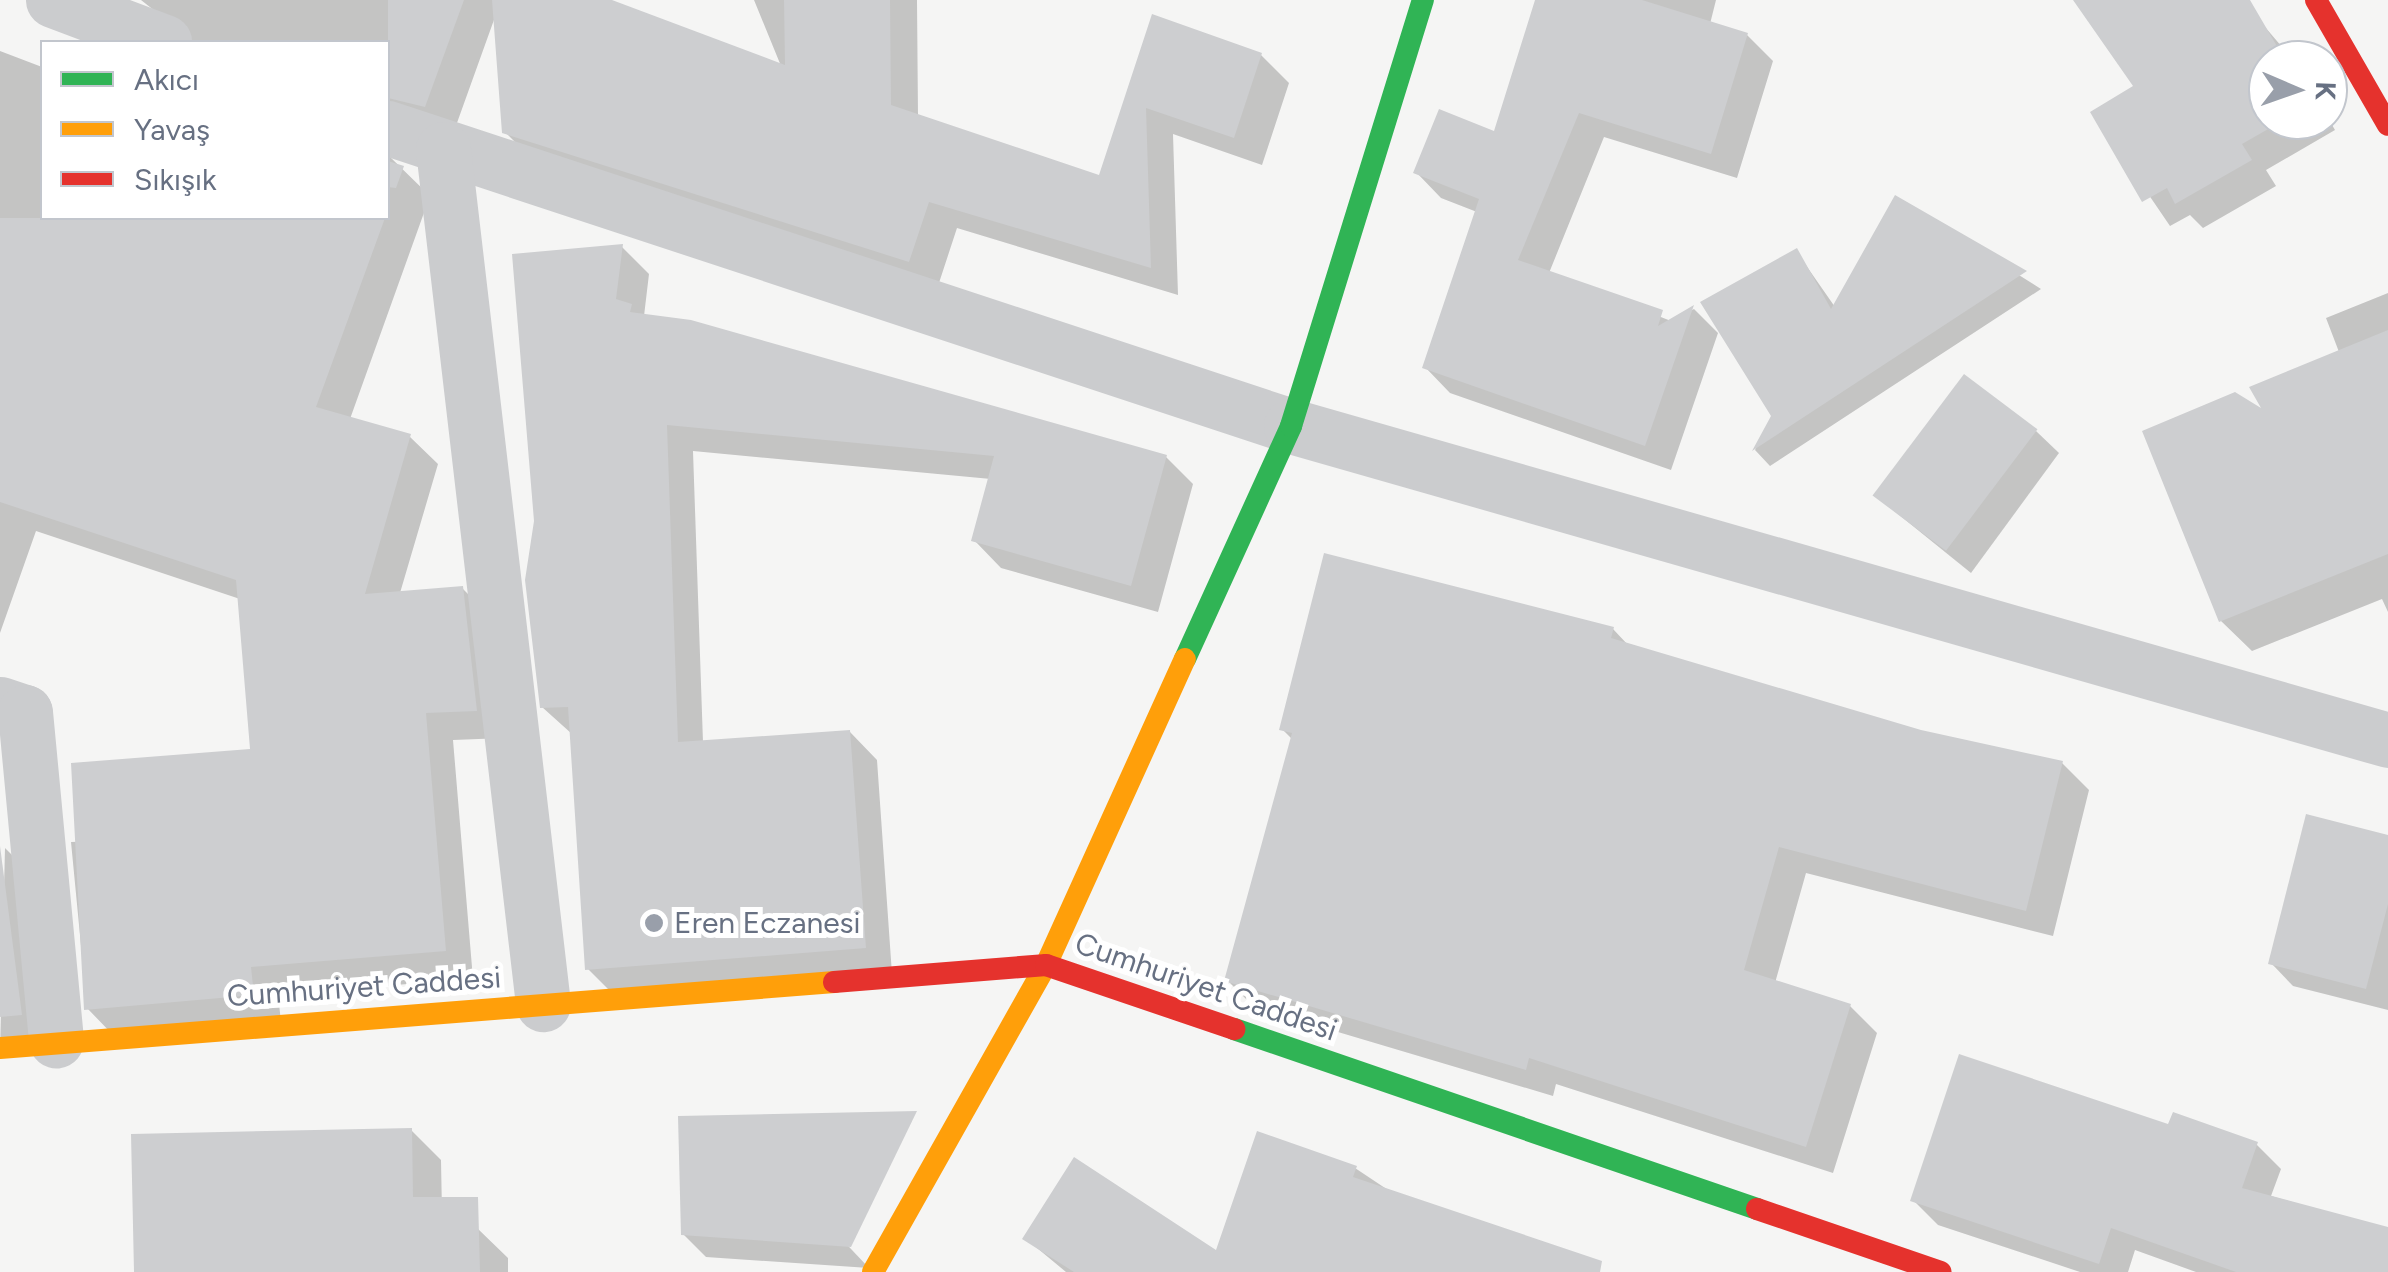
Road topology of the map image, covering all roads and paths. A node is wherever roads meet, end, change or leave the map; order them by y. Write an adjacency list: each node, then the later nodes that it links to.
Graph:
1 (53, 0): 4 (street)
2 (1423, 0): 8 (main road)
3 (2316, 0): 5 (main road)
4 (159, 40)
5 (2388, 125)
6 (390, 129): 7 (street)
7 (443, 149): 8 (street); 12 (street)
8 (1291, 426): 10 (street); 11 (main road)
9 (0, 704): 13 (street)
10 (2388, 740)
11 (1046, 965): 12 (main road, Cumhuriyet Caddesi); 15 (main road); 16 (main road, Cumhuriyet Caddesi)
12 (543, 1004): 13 (main road, Cumhuriyet Caddesi)
13 (56, 1041): 14 (main road, Cumhuriyet Caddesi)
14 (0, 1048)
15 (873, 1272)
16 (1941, 1272)

